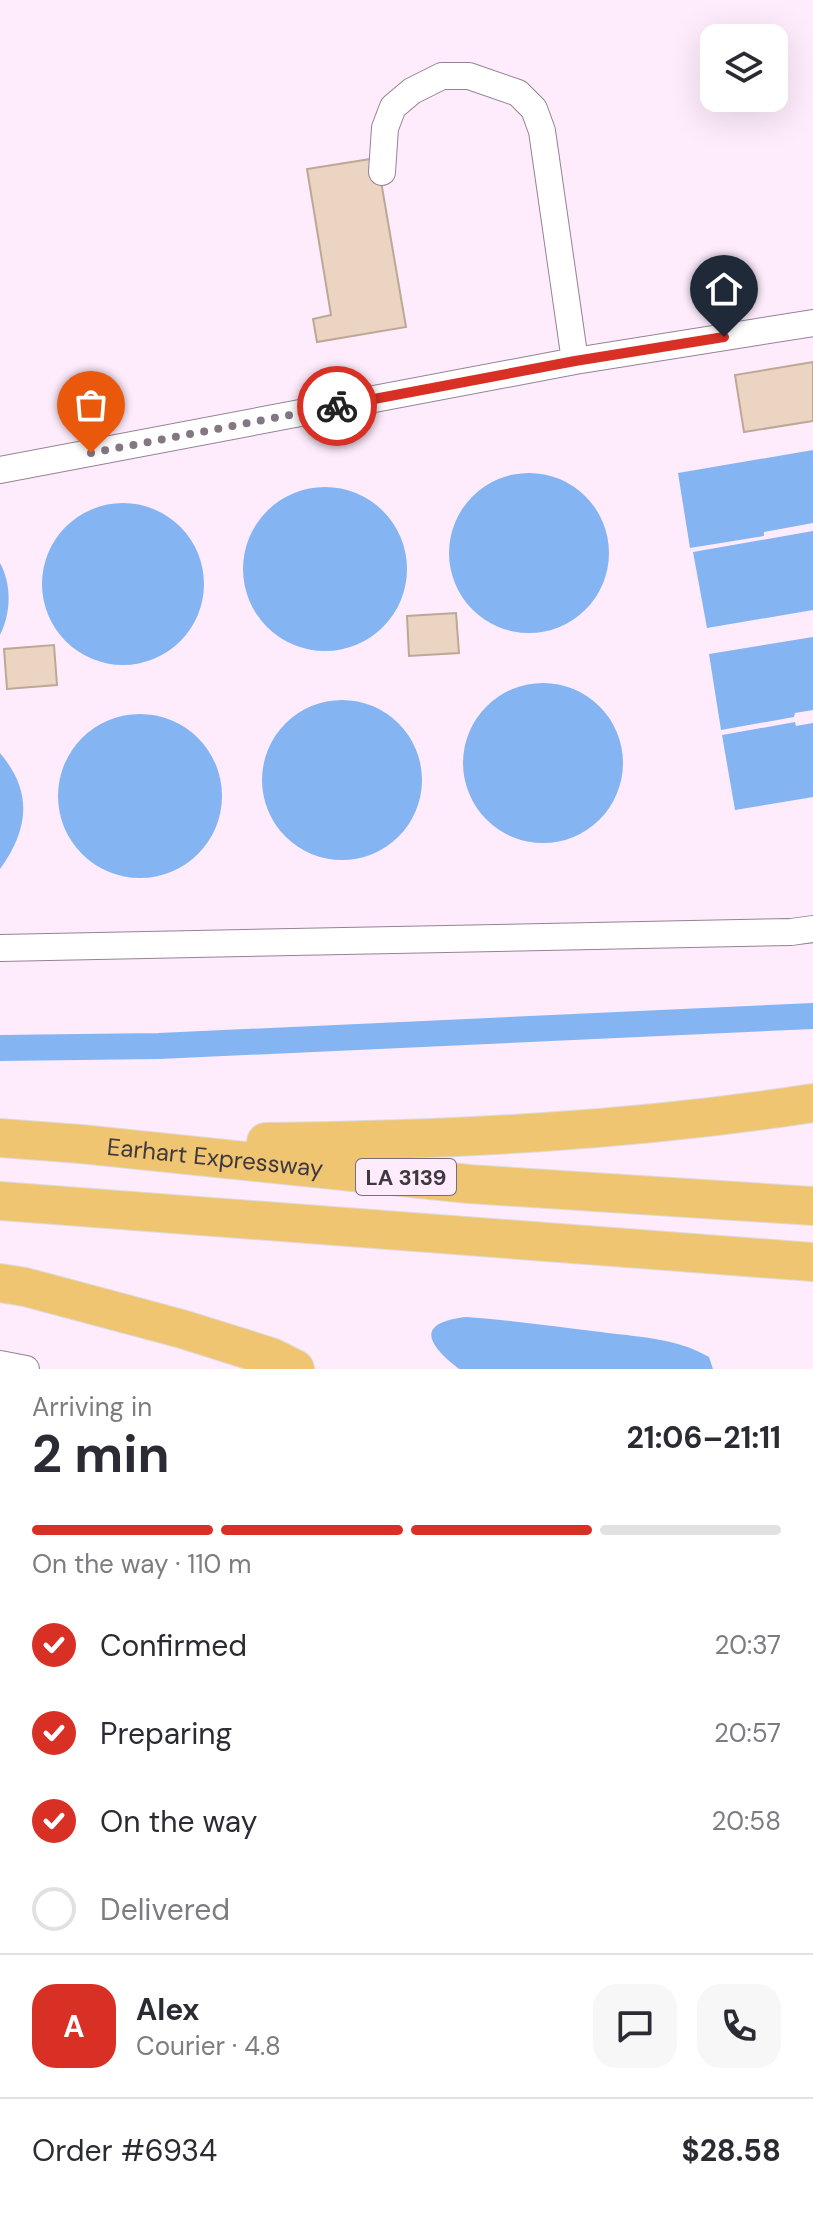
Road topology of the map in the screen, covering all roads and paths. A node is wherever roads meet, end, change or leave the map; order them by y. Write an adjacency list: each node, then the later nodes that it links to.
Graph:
1 (382, 172): 3 (lane)
2 (813, 323): 3 (lane)
3 (575, 361): 4 (lane)
4 (0, 470)
5 (813, 929): 6 (lane)
6 (0, 948)
7 (813, 1103): 9 (highway)
8 (0, 1138): 9 (highway, Earhart Expressway / LA 3139)
9 (81, 1144): 11 (highway, Earhart Expressway / LA 3139)
10 (0, 1201): 12 (highway, LA 3139)
11 (813, 1206)
12 (813, 1262)
13 (12, 1285): 16 (highway); 17 (highway)
14 (0, 1364): 15 (lane)
15 (26, 1369)
16 (230, 1369)
17 (295, 1369)

